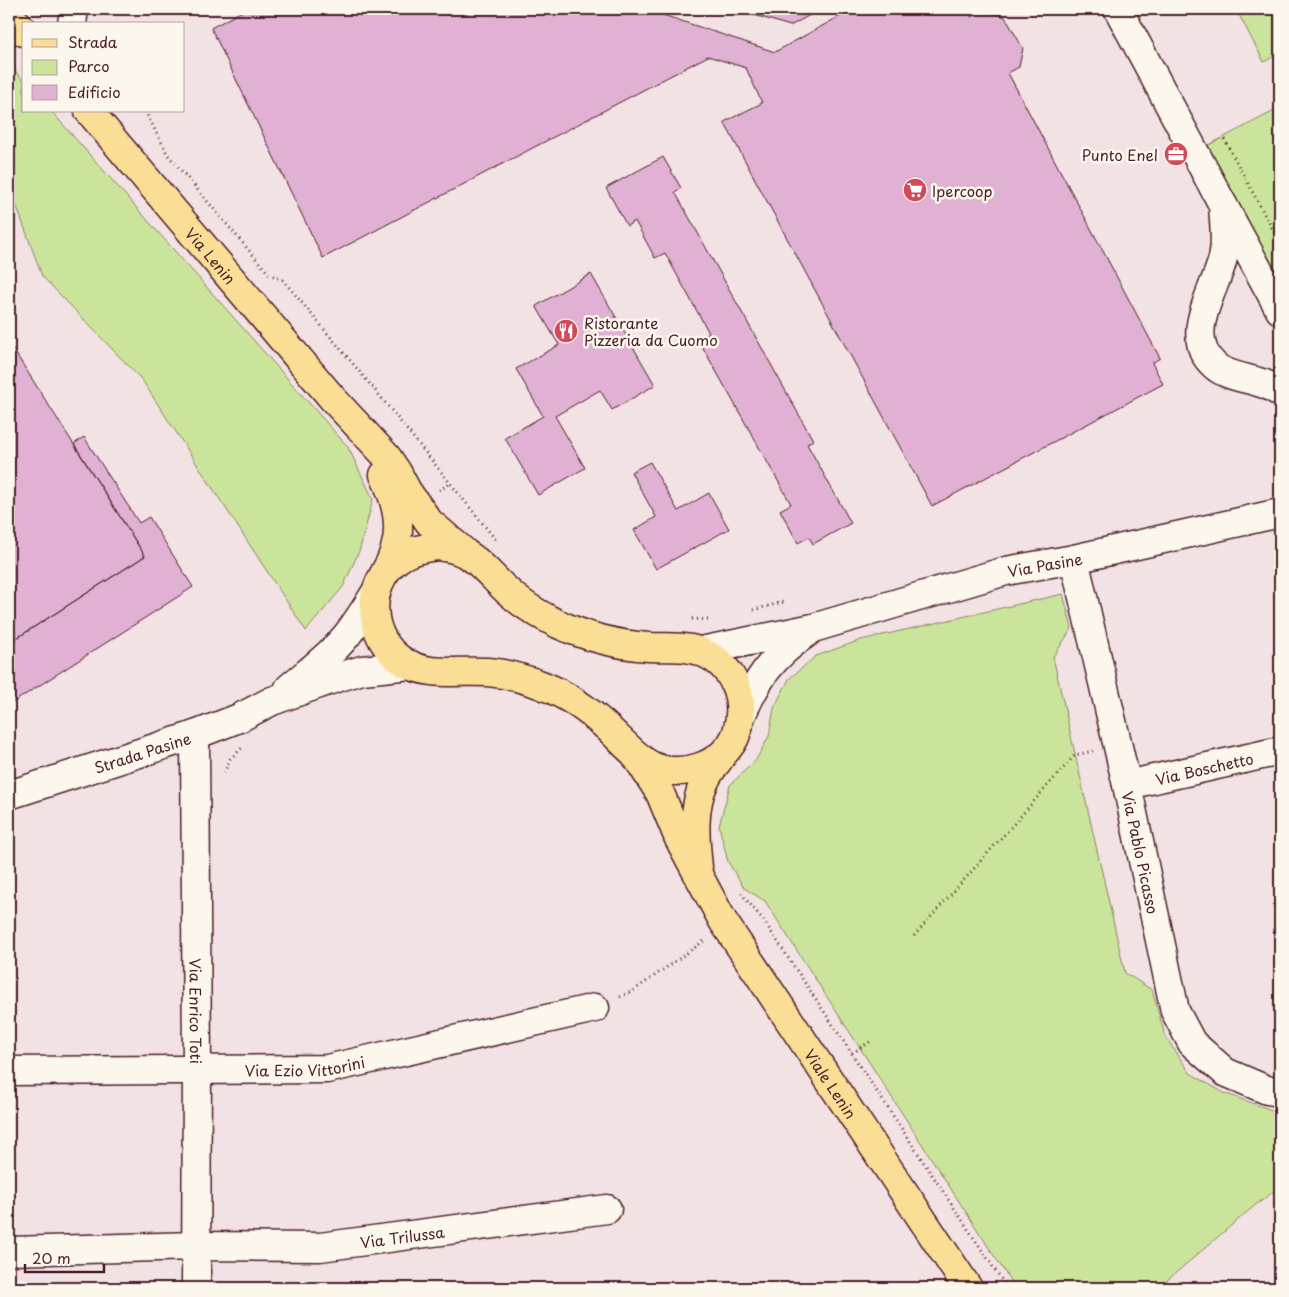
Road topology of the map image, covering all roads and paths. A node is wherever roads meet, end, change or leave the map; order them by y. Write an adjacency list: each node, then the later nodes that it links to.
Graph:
1 (13, 9): 5 (street)
2 (22, 9): 5 (street)
3 (74, 9): 6 (street)
4 (1118, 9): 11 (street)
5 (9, 14): 7 (main road)
6 (72, 22)
7 (22, 30)
8 (91, 112): 16 (main road, Via Lenin)
9 (146, 112): 17 (path)
10 (1224, 139): 12 (path)
11 (1223, 205): 13 (street); 14 (street)
12 (1280, 243)
13 (1219, 270): 14 (street); 15 (street)
14 (1277, 303)
15 (1280, 392)
16 (334, 399): 18 (main road, Via Lenin); 23 (main road, Via Lenin)
17 (450, 484): 18 (path); 20 (path)
18 (416, 504): 22 (main road, Via Lenin)
19 (1280, 513): 21 (street, Via Pasine)
20 (499, 544)
21 (1074, 559): 28 (street, Via Pasine); 35 (street, Via Pablo Picasso)
22 (476, 560): 23 (main road); 29 (main road)
23 (380, 582): 30 (main road); 31 (street)
24 (784, 602): 25 (path)
25 (747, 612)
26 (690, 619): 27 (path)
27 (711, 620)
28 (813, 628): 29 (street, Via Pasine); 32 (street)
29 (701, 651): 32 (main road)
30 (411, 665): 31 (street); 36 (main road)
31 (272, 701): 33 (street, Strada Pasine)
32 (741, 716): 37 (main road)
33 (195, 735): 41 (street, Strada Pasine); 50 (street, Via Enrico Toti)
34 (250, 743): 39 (path)
35 (1118, 745): 40 (street, Via Pablo Picasso); 45 (path)
36 (632, 751): 37 (main road); 42 (main road, Viale Lenin)
37 (724, 752): 42 (main road)
38 (1280, 752): 40 (street, Via Boschetto)
39 (222, 779)
40 (1127, 785): 52 (street, Via Pablo Picasso)
41 (9, 795)
42 (699, 876): 46 (main road, Viale Lenin)
43 (737, 888): 44 (path)
44 (764, 920): 46 (path); 49 (path)
45 (914, 936)
46 (736, 939): 47 (path); 57 (main road, Viale Lenin)
47 (595, 1008): 50 (street, Via Ezio Vittorini)
48 (873, 1040): 49 (path)
49 (852, 1053): 58 (path)
50 (197, 1069): 51 (street, Via Ezio Vittorini); 54 (street, Via Enrico Toti)
51 (9, 1071)
52 (1280, 1092)
53 (607, 1209): 54 (street, Via Trilussa)
54 (196, 1246): 55 (street, Via Trilussa); 56 (street, Via Enrico Toti)
55 (9, 1251)
56 (196, 1288)
57 (968, 1288)
58 (1007, 1288)

